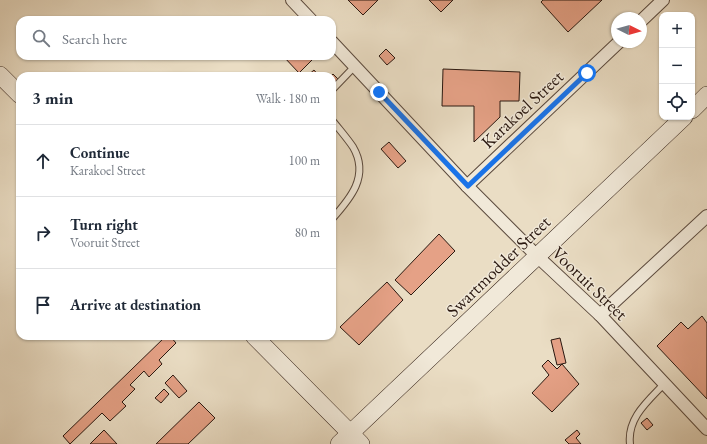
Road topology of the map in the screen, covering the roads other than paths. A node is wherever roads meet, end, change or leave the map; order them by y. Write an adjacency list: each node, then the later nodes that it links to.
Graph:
1 (292, 0): 4 (street)
2 (663, 0): 3 (street)
3 (647, 15)
4 (307, 16)
5 (336, 46): 7 (street, Vooruit Street)
6 (613, 48): 15 (street, Karakoel Street)
7 (355, 66): 9 (lane); 15 (street, Vooruit Street)
8 (0, 75): 10 (main road)
9 (336, 86)
10 (16, 91)
11 (707, 96): 12 (main road)
12 (695, 107)
13 (681, 120): 18 (main road, Swartmodder Street)
14 (336, 125): 16 (lane)
15 (468, 186): 18 (street, Vooruit Street)
16 (336, 215)
17 (706, 219): 19 (street)
18 (537, 256): 19 (street, Vooruit Street); 23 (main road, Swartmodder Street)
19 (600, 315): 21 (street, Vooruit Street)
20 (258, 340): 23 (main road)
21 (664, 384): 22 (street, Vooruit Street); 24 (lane)
22 (707, 429)
23 (350, 440)
24 (630, 444)

